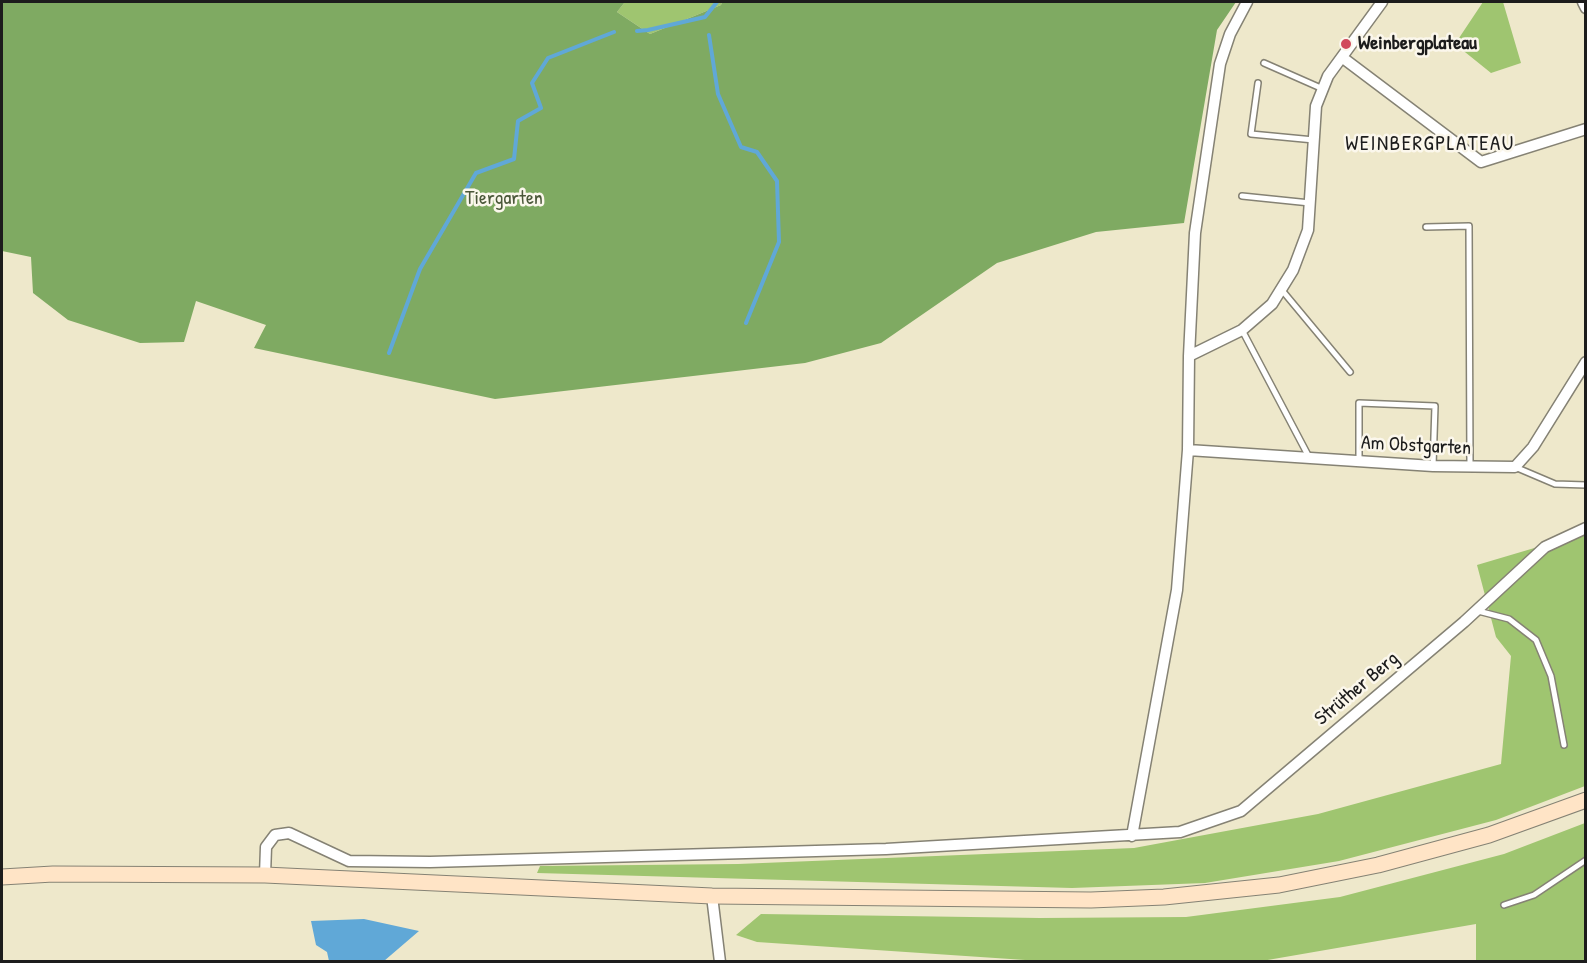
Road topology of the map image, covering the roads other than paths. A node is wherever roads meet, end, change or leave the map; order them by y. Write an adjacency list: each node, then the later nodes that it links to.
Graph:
1 (1248, 2): 16 (street)
2 (1382, 2): 5 (street)
3 (1583, 2): 4 (street)
4 (1586, 8)
5 (1343, 58): 8 (street); 9 (street)
6 (1264, 63): 8 (lane)
7 (1258, 83): 10 (lane)
8 (1323, 89): 10 (street)
9 (1586, 129)
10 (1314, 140): 12 (street)
11 (1242, 196): 12 (lane)
12 (1310, 203): 14 (street)
13 (1426, 227): 23 (lane)
14 (1281, 289): 15 (street); 18 (lane)
15 (1242, 330): 16 (street); 20 (lane)
16 (1189, 356): 19 (street)
17 (1586, 362): 24 (street)
18 (1350, 372)
19 (1188, 450): 20 (street, Am Obstgarten); 30 (street)
20 (1310, 459): 21 (street, Am Obstgarten)
21 (1359, 461): 22 (street, Am Obstgarten); 22 (lane)
22 (1433, 466): 23 (street, Am Obstgarten)
23 (1470, 467): 24 (street, Am Obstgarten)
24 (1515, 467): 25 (lane)
25 (1586, 484)
26 (1586, 528): 27 (street, Strüther Berg)
27 (1476, 610): 28 (lane); 30 (street, Strüther Berg)
28 (1564, 745)
29 (1586, 800): 34 (main road)
30 (1132, 836): 32 (street, Strüther Berg)
31 (1586, 860): 35 (lane)
32 (265, 875): 33 (main road); 34 (main road)
33 (2, 877)
34 (712, 896): 36 (street)
35 (1504, 905)
36 (720, 962)

